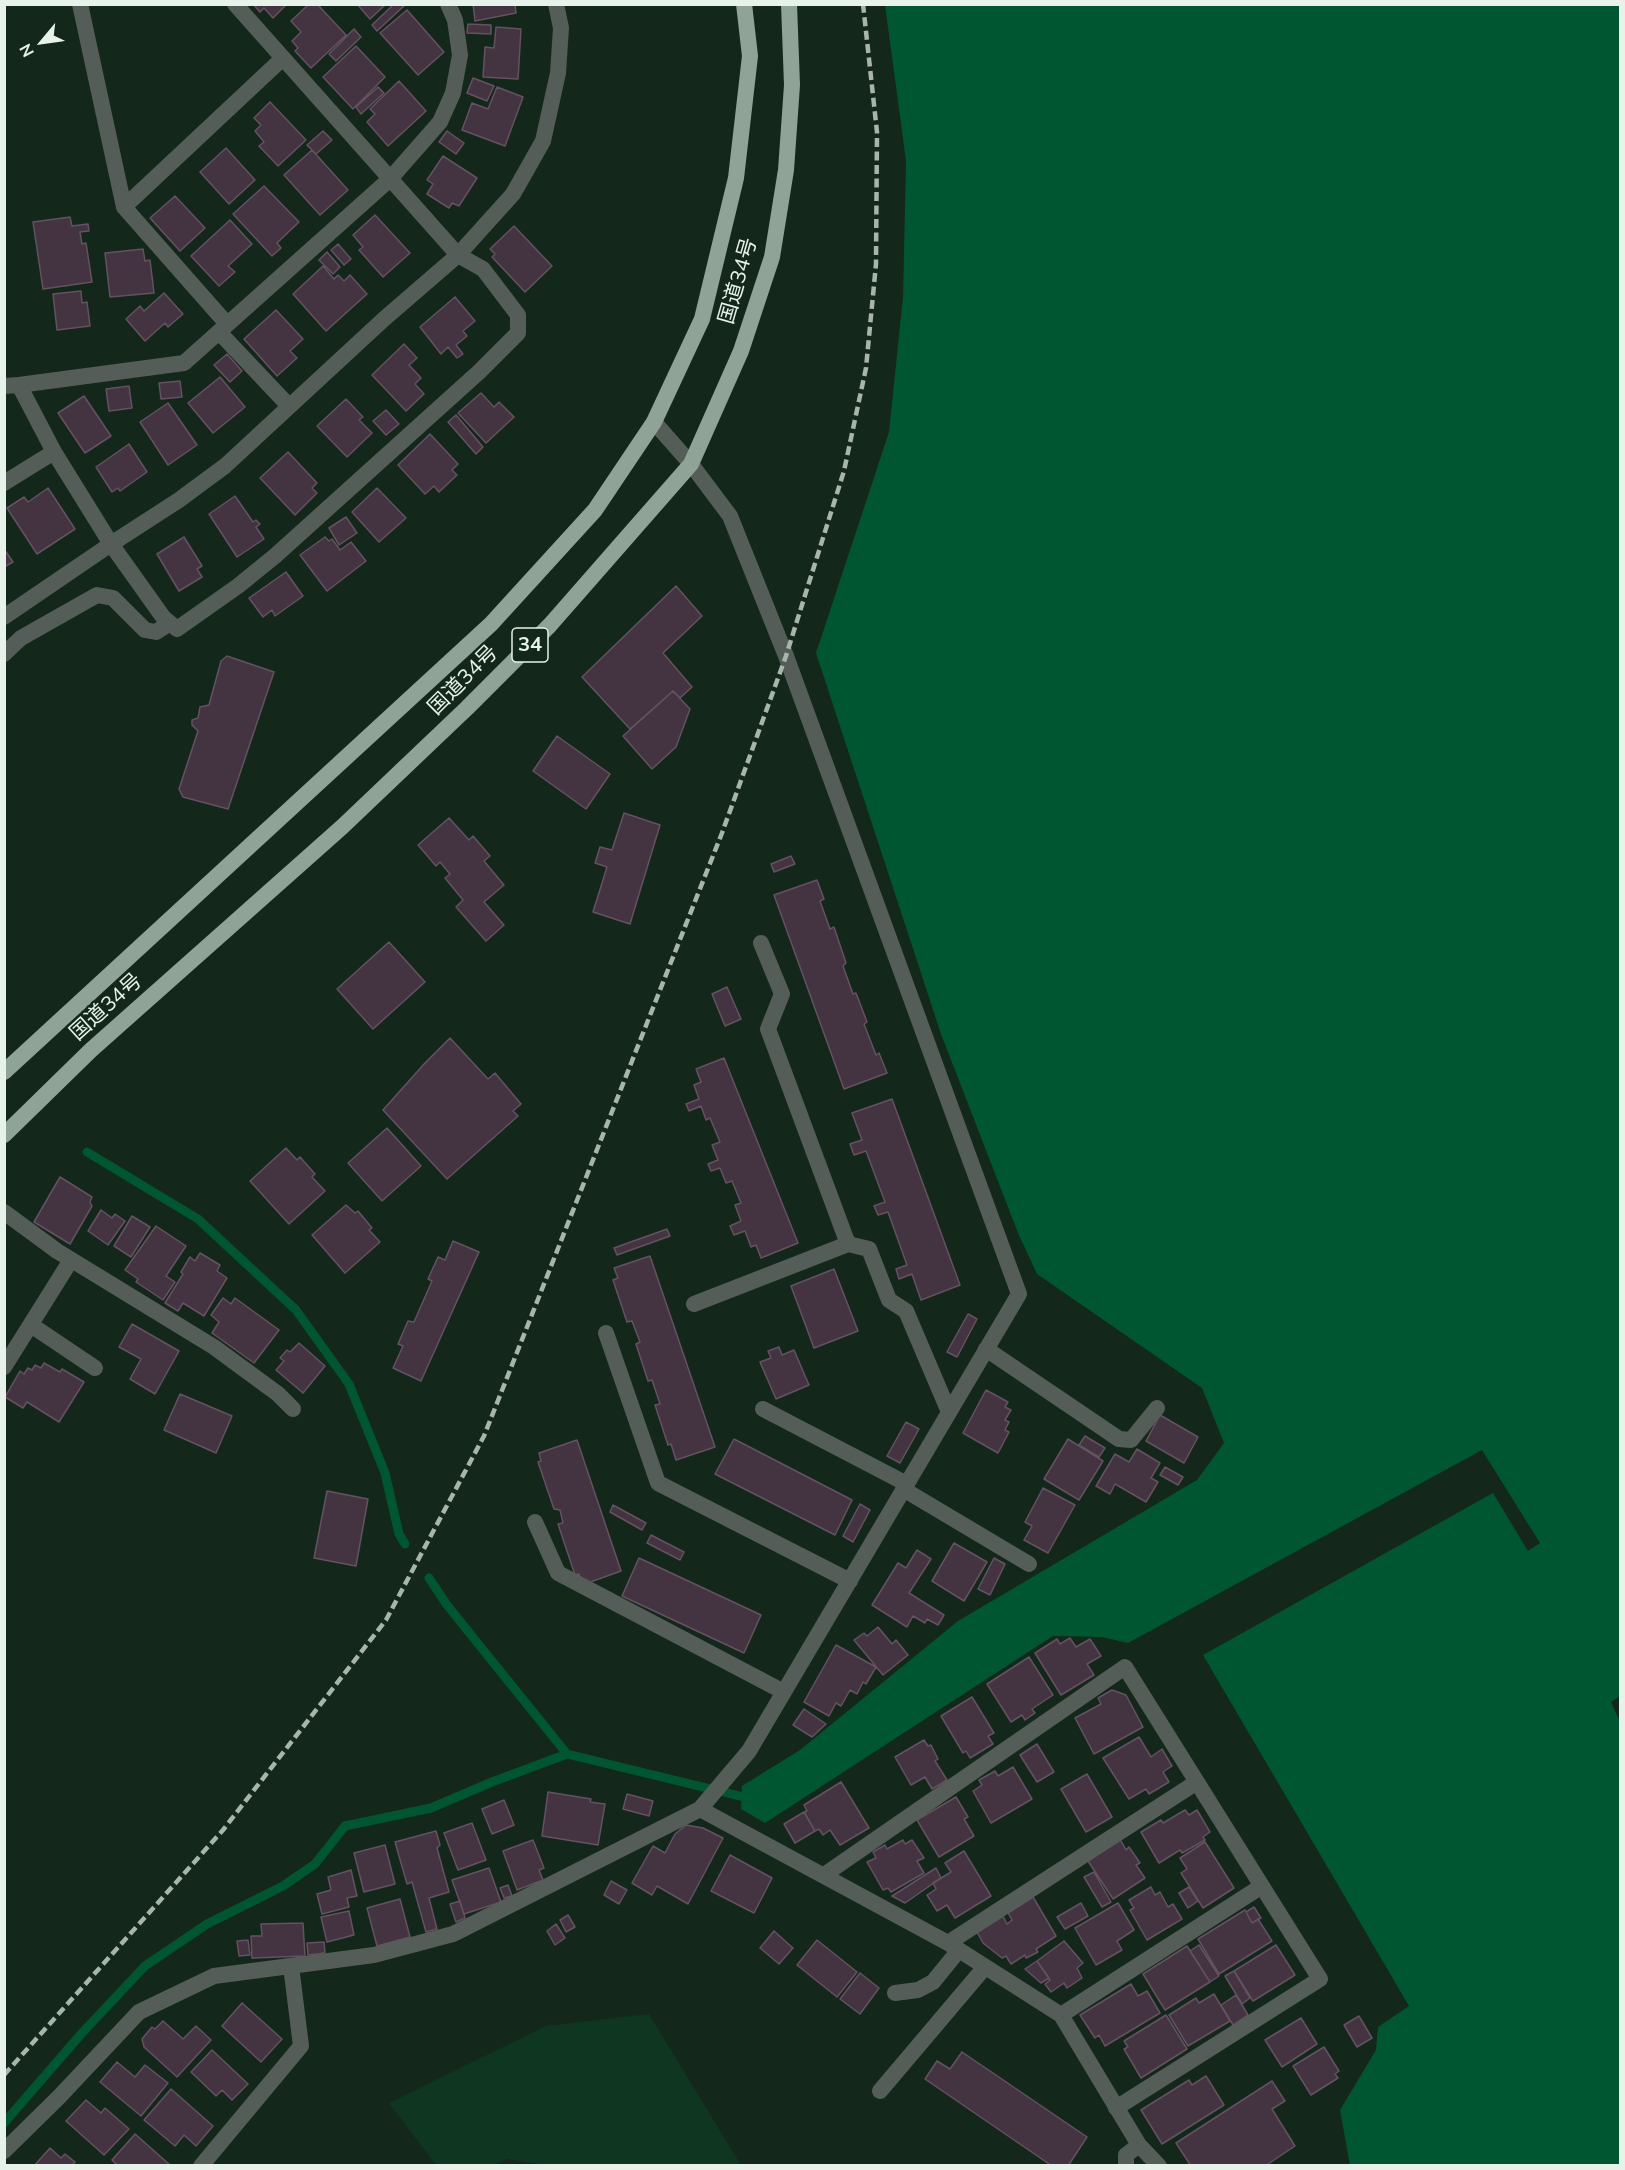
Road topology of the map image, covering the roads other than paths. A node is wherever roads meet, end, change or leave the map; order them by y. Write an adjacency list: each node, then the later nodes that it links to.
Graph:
1 (80, 4): 9 (street)
2 (235, 4): 7 (street)
3 (448, 4): 8 (street)
4 (556, 4): 10 (street)
5 (744, 4): 14 (highway, 国道34号 / 34)
6 (789, 4): 16 (highway, 国道34号 / 34)
7 (283, 58): 8 (street); 9 (street)
8 (390, 179): 10 (street); 11 (street)
9 (124, 207): 11 (street)
10 (458, 255): 13 (street); 20 (street)
11 (223, 328): 12 (street); 13 (street)
12 (12, 386): 15 (street)
13 (289, 406): 18 (street)
14 (654, 422): 16 (street); 23 (highway, 国道34号 / 34)
15 (54, 452): 17 (street); 18 (street)
16 (691, 464): 24 (highway, 国道34号 / 34); 31 (street)
17 (4, 483)
18 (111, 544): 19 (street); 20 (street)
19 (4, 617)
20 (170, 623): 21 (street)
21 (4, 654)
22 (761, 943): 26 (street)
23 (4, 1072)
24 (4, 1135)
25 (4, 1212): 27 (street)
26 (848, 1244): 28 (street); 37 (street)
27 (70, 1260): 29 (street); 35 (street)
28 (694, 1304)
29 (31, 1325): 32 (street); 33 (street)
30 (606, 1333): 41 (street)
31 (986, 1349): 34 (street); 37 (street)
32 (4, 1367)
33 (95, 1368)
34 (1157, 1407)
35 (293, 1408)
36 (763, 1409): 38 (street)
37 (949, 1412): 38 (street)
38 (905, 1486): 40 (street); 41 (street)
39 (536, 1522): 42 (street)
40 (1029, 1564)
41 (849, 1581): 42 (street)
42 (784, 1692): 44 (street)
43 (1197, 1782): 45 (street); 46 (street); 47 (street)
44 (701, 1807): 45 (street); 48 (street)
45 (824, 1875): 47 (street)
46 (1262, 1886): 51 (street); 53 (street)
47 (953, 1946): 49 (street); 50 (street)
48 (291, 1966): 55 (street); 56 (street)
49 (985, 1966): 51 (street); 52 (street)
50 (895, 1993)
51 (1061, 2015): 53 (street)
52 (880, 2091)
53 (1116, 2108): 54 (street)
54 (1139, 2145): 57 (street); 58 (street)
55 (4, 2151)
56 (201, 2166)
57 (1126, 2166)
58 (1158, 2166)

